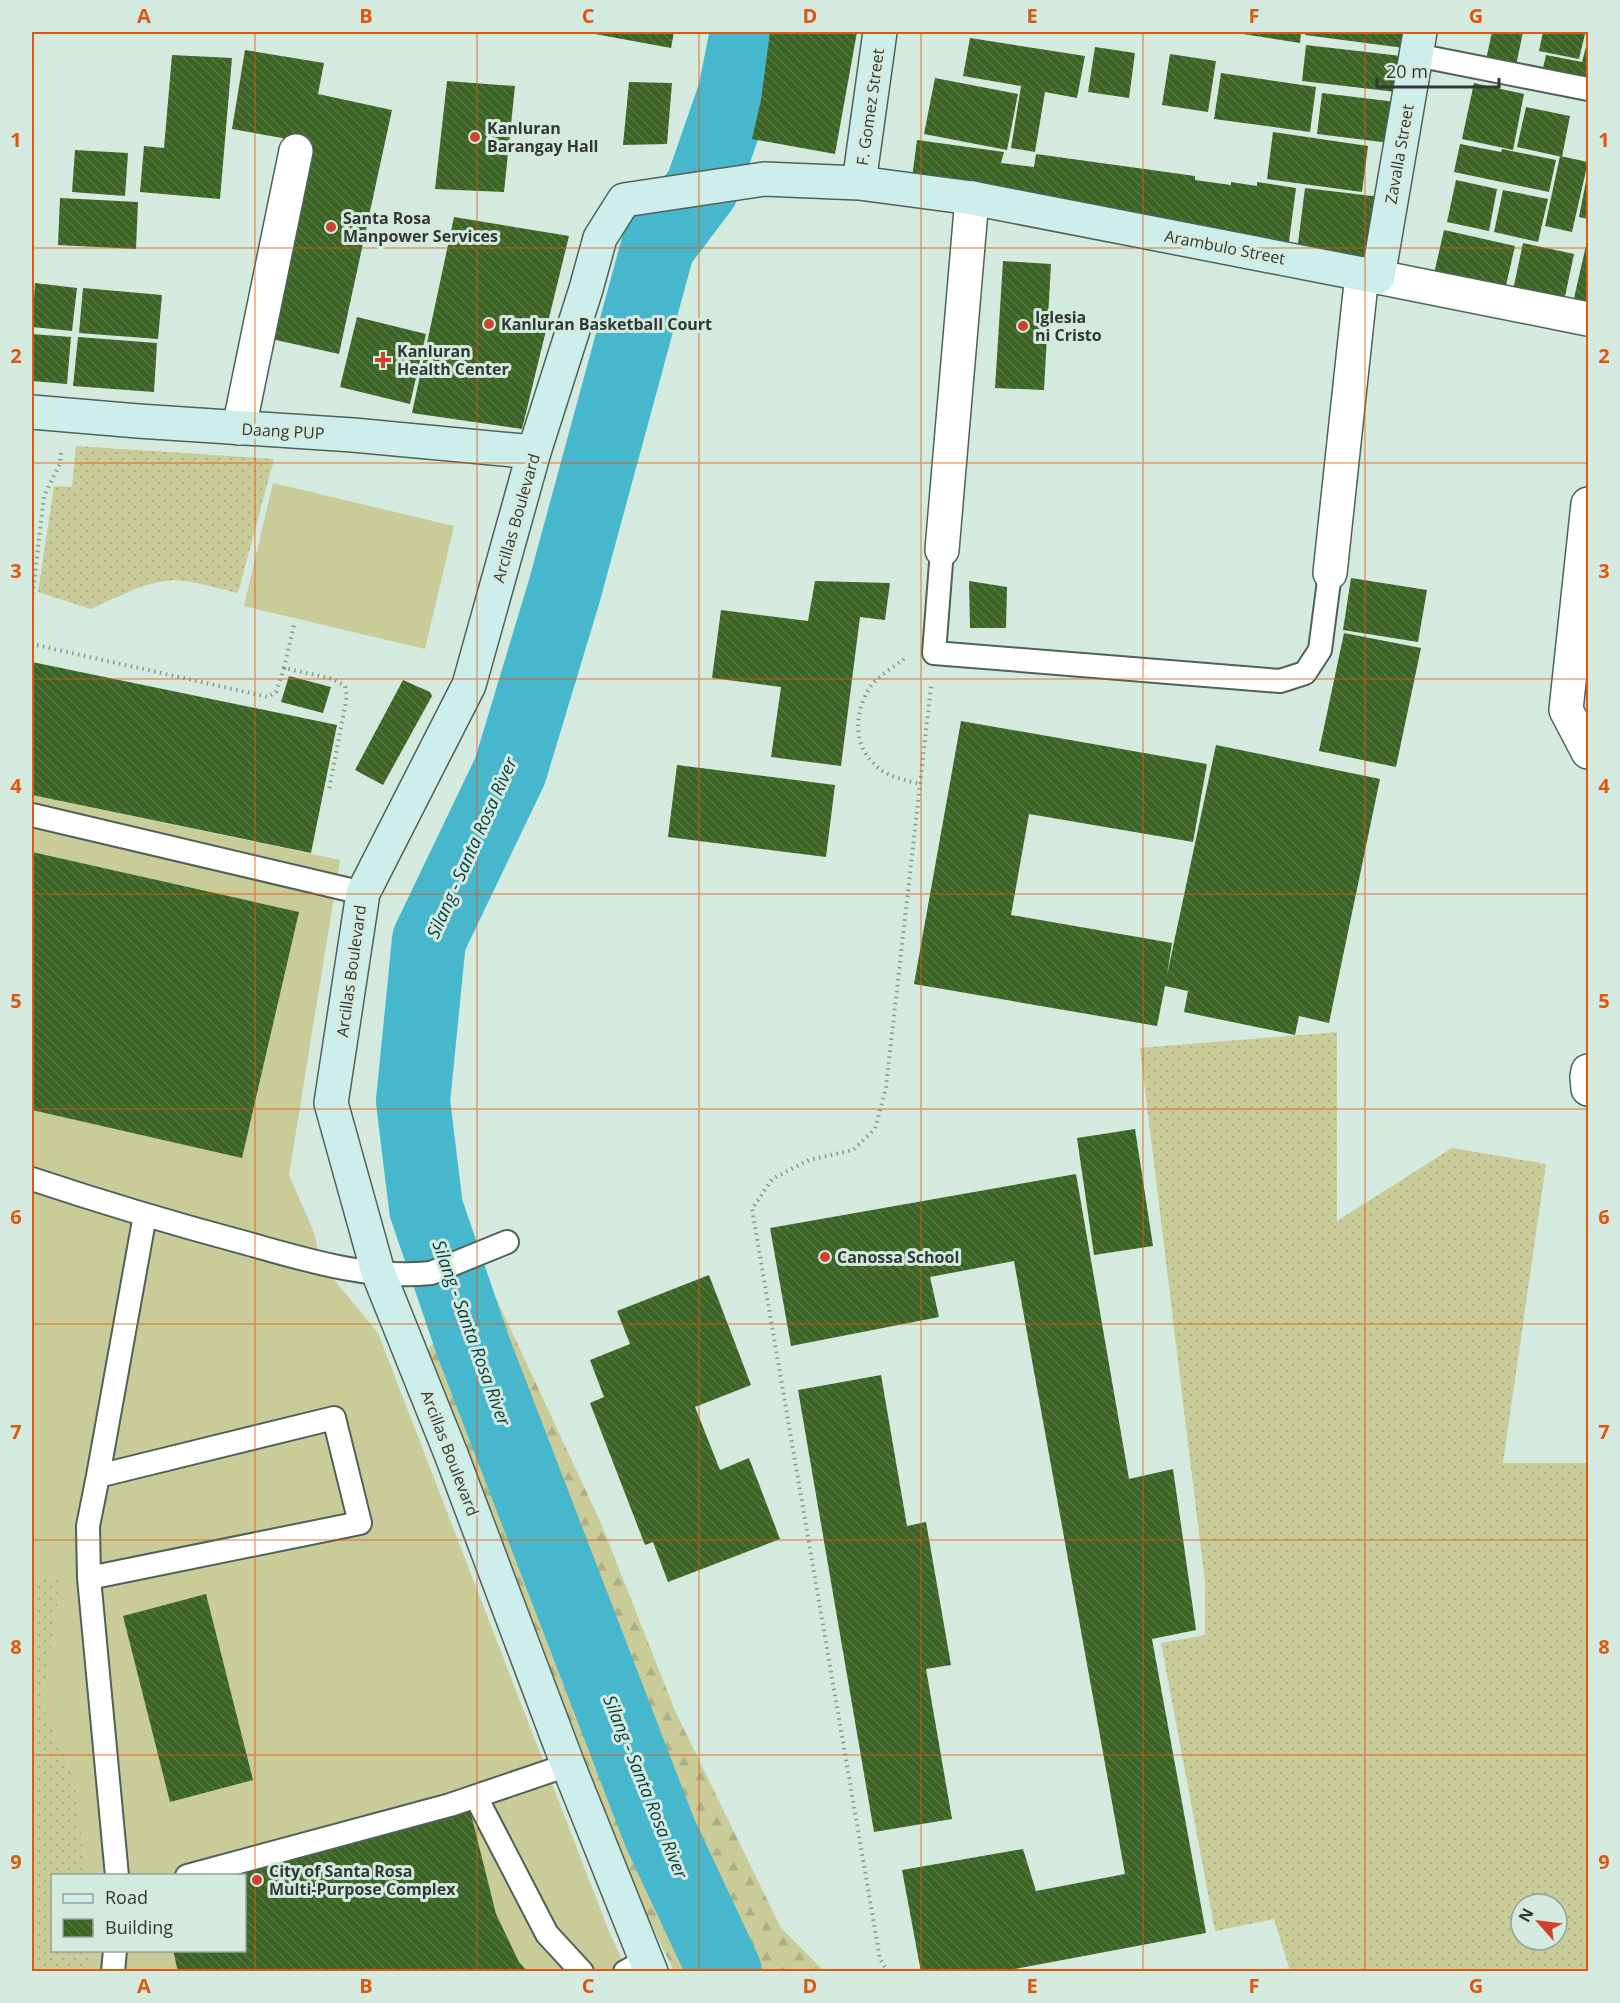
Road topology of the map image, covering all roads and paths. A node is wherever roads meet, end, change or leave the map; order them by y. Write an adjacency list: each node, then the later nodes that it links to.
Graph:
1 (880, 32): 5 (main road, F. Gomez Street)
2 (1418, 43): 3 (lane); 7 (main road, Zavalla Street)
3 (1588, 89)
4 (296, 151): 11 (street)
5 (859, 183): 6 (main road, Arambulo Street); 12 (main road, Arcillas Boulevard)
6 (972, 198): 7 (main road, Arambulo Street); 14 (street)
7 (1370, 275): 8 (street, Arambulo Street); 15 (street)
8 (1588, 319)
9 (32, 412): 10 (main road, Daang PUP)
10 (66, 416): 11 (main road, Daang PUP); 16 (path)
11 (240, 428): 12 (main road, Daang PUP)
12 (534, 452): 26 (main road, Arcillas Boulevard)
13 (1588, 504): 20 (street)
14 (942, 550): 19 (lane)
15 (1330, 573): 19 (lane)
16 (32, 600)
17 (294, 625): 21 (path)
18 (32, 642): 21 (path)
19 (934, 653): 23 (path); 23 (path)
20 (1580, 658): 22 (street)
21 (284, 668): 24 (path)
22 (1588, 752)
23 (920, 783): 43 (path)
24 (329, 790)
25 (32, 815): 26 (lane)
26 (363, 893): 32 (main road, Arcillas Boulevard)
27 (1588, 1071): 28 (street)
28 (1588, 1089)
29 (32, 1179): 30 (lane)
30 (145, 1215): 32 (lane); 33 (lane)
31 (507, 1242): 32 (lane)
32 (378, 1272): 35 (main road, Arcillas Boulevard)
33 (98, 1476): 34 (lane); 34 (lane)
34 (89, 1578): 37 (lane)
35 (568, 1765): 36 (lane); 40 (main road, Arcillas Boulevard)
36 (476, 1797): 38 (lane); 42 (lane)
37 (117, 1874)
38 (191, 1874)
39 (115, 1952): 41 (lane)
40 (640, 1968)
41 (113, 1971)
42 (582, 1971)
43 (888, 1971)

